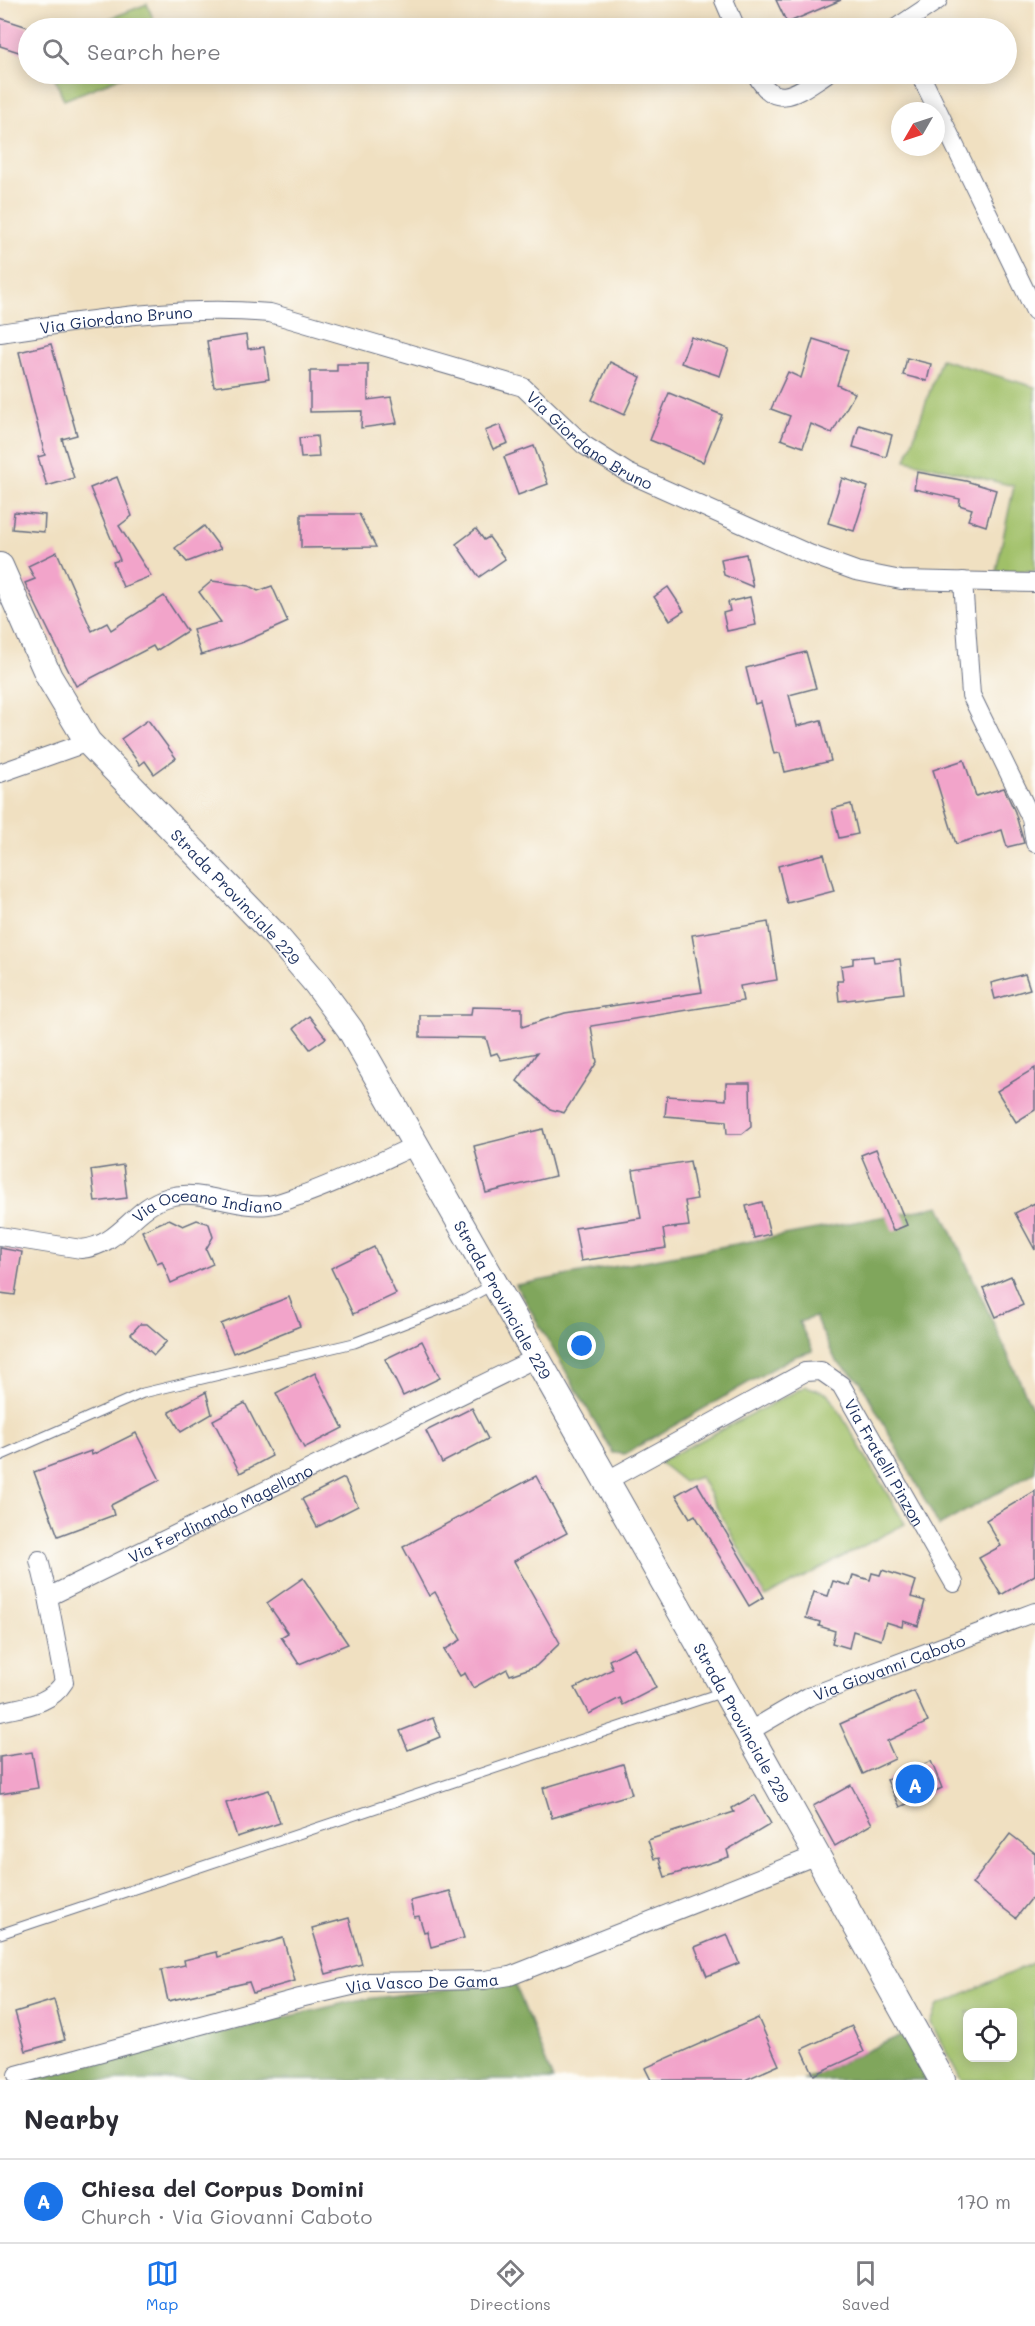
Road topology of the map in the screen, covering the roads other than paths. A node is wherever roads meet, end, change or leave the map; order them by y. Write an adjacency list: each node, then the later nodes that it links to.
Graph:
1 (724, 0): 3 (street)
2 (938, 0): 4 (street)
3 (732, 18)
4 (912, 18)
5 (761, 84): 6 (street)
6 (808, 84)
7 (925, 84): 8 (street)
8 (1035, 311)
9 (0, 333): 11 (street, Via Giordano Bruno)
10 (0, 566): 13 (street, Strada Provinciale 229)
11 (963, 581): 12 (street, Via Giordano Bruno); 15 (street)
12 (1035, 583)
13 (88, 742): 14 (street); 16 (street, Strada Provinciale 229)
14 (0, 773)
15 (1035, 843)
16 (416, 1145): 17 (street, Via Oceano Indiano); 18 (street, Strada Provinciale 229)
17 (0, 1236)
18 (494, 1283): 19 (street, Strada Provinciale 229); 20 (lane)
19 (536, 1358): 21 (street, Strada Provinciale 229); 24 (street, Via Ferdinando Magellano)
20 (0, 1456)
21 (606, 1481): 23 (street, Via Fratelli Pinzon); 26 (street, Strada Provinciale 229)
22 (39, 1560): 24 (street)
23 (954, 1583)
24 (48, 1597): 27 (street)
25 (1035, 1612): 28 (street, Via Giovanni Caboto)
26 (725, 1691): 28 (street, Strada Provinciale 229); 30 (lane)
27 (0, 1712)
28 (748, 1732): 29 (street, Strada Provinciale 229)
29 (817, 1855): 31 (street, Via Vasco De Gama); 32 (street, Strada Provinciale 229)
30 (0, 1934)
31 (17, 2075)
32 (942, 2080)

